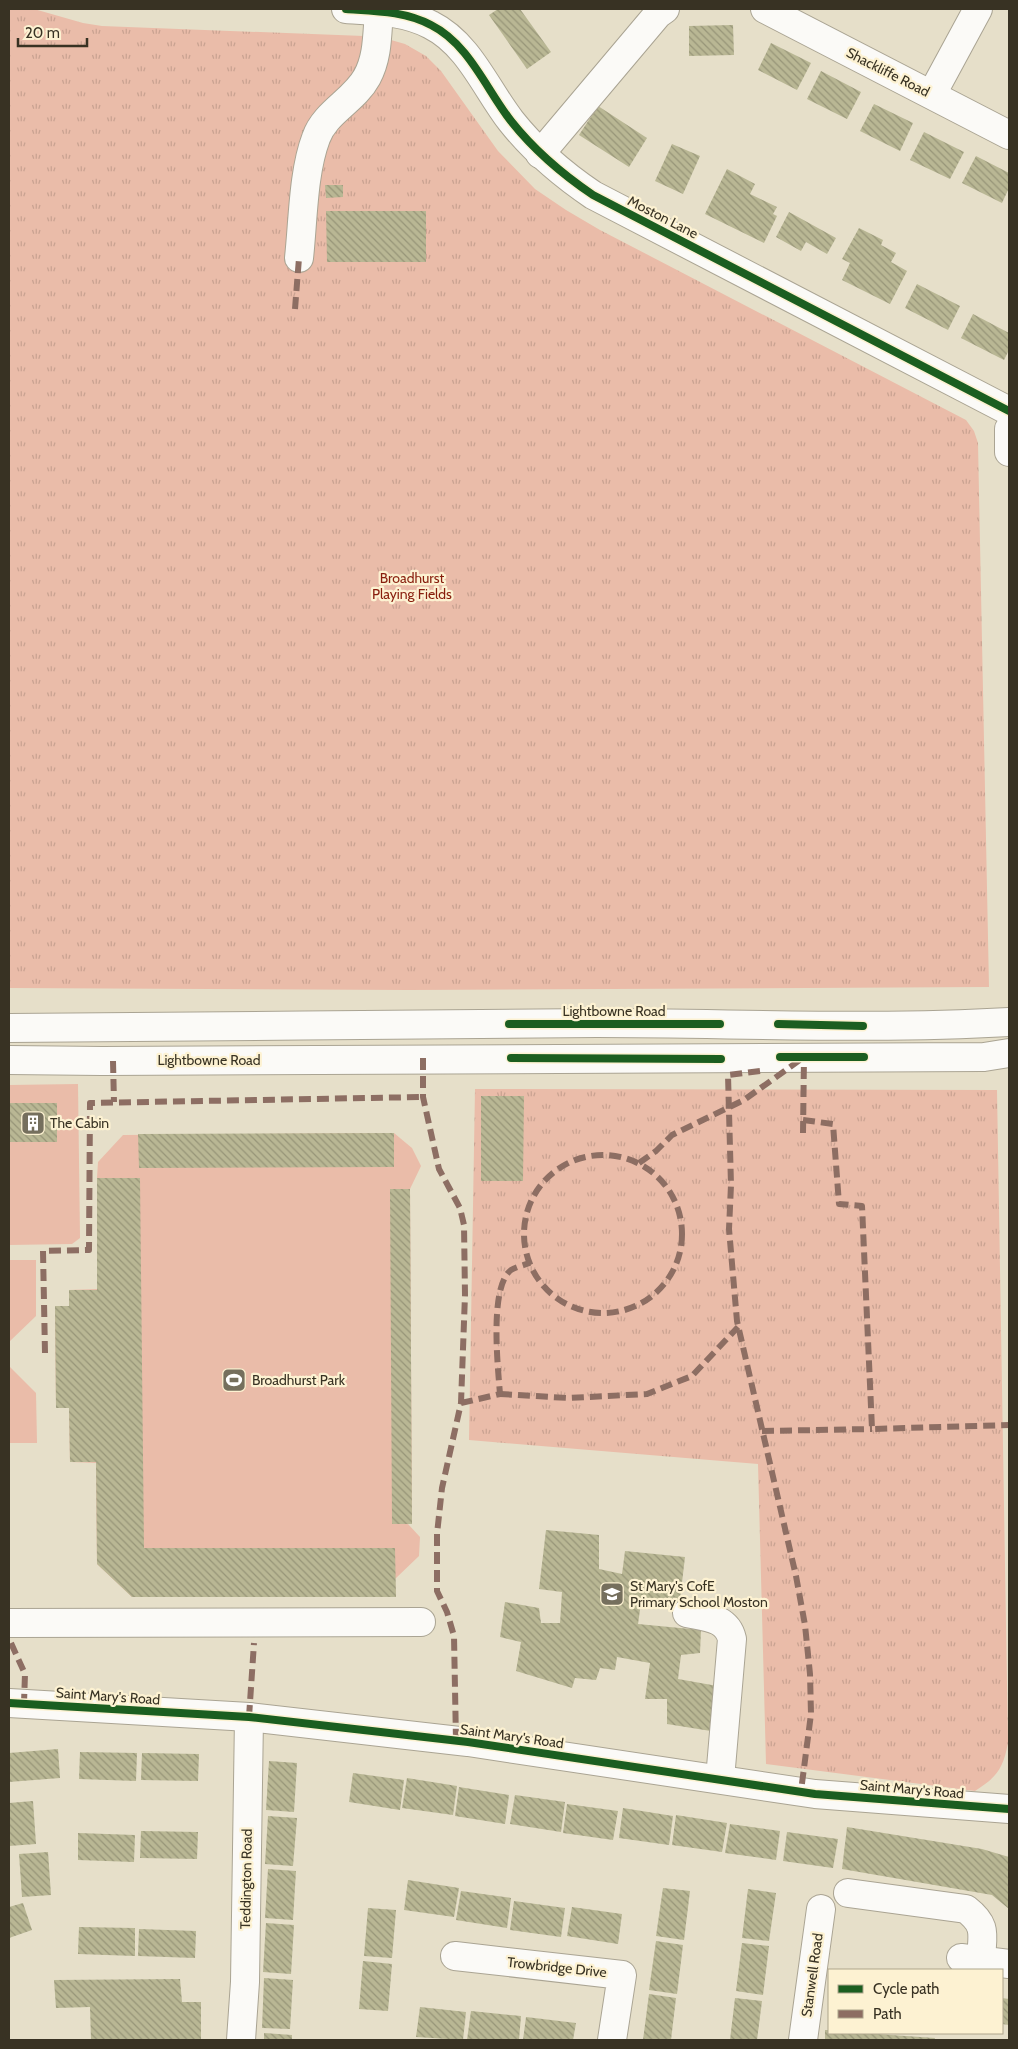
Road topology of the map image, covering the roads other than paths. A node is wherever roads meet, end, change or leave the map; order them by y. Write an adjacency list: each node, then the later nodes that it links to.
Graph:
1 (346, 9): 5 (street, Moston Lane)
2 (665, 9): 9 (street)
3 (765, 9): 7 (street, Shackliffe Road)
4 (978, 9): 7 (street)
5 (379, 11): 6 (street, Moston Lane); 10 (street)
6 (437, 17): 9 (street, Moston Lane)
7 (932, 94): 8 (street, Shackliffe Road)
8 (1009, 135)
9 (540, 154): 11 (street, Moston Lane)
10 (299, 258)
11 (1009, 410)
12 (1009, 429): 13 (street)
13 (1009, 452)
14 (1009, 1022): 15 (street, Lightbowne Road)
15 (9, 1028)
16 (1009, 1053): 17 (street, Lightbowne Road)
17 (9, 1060)
18 (687, 1612): 23 (street)
19 (9, 1622): 20 (street)
20 (421, 1622)
21 (9, 1703): 22 (street, Saint Mary's Road)
22 (249, 1718): 23 (street, Saint Mary's Road); 29 (street, Teddington Road)
23 (720, 1780): 24 (street, Saint Mary's Road)
24 (1009, 1809)
25 (848, 1893): 28 (street)
26 (821, 1909): 31 (street, Stanwell Road)
27 (455, 1956): 30 (street, Trowbridge Drive)
28 (1009, 1964)
29 (241, 2040)
30 (612, 2040)
31 (803, 2040)

